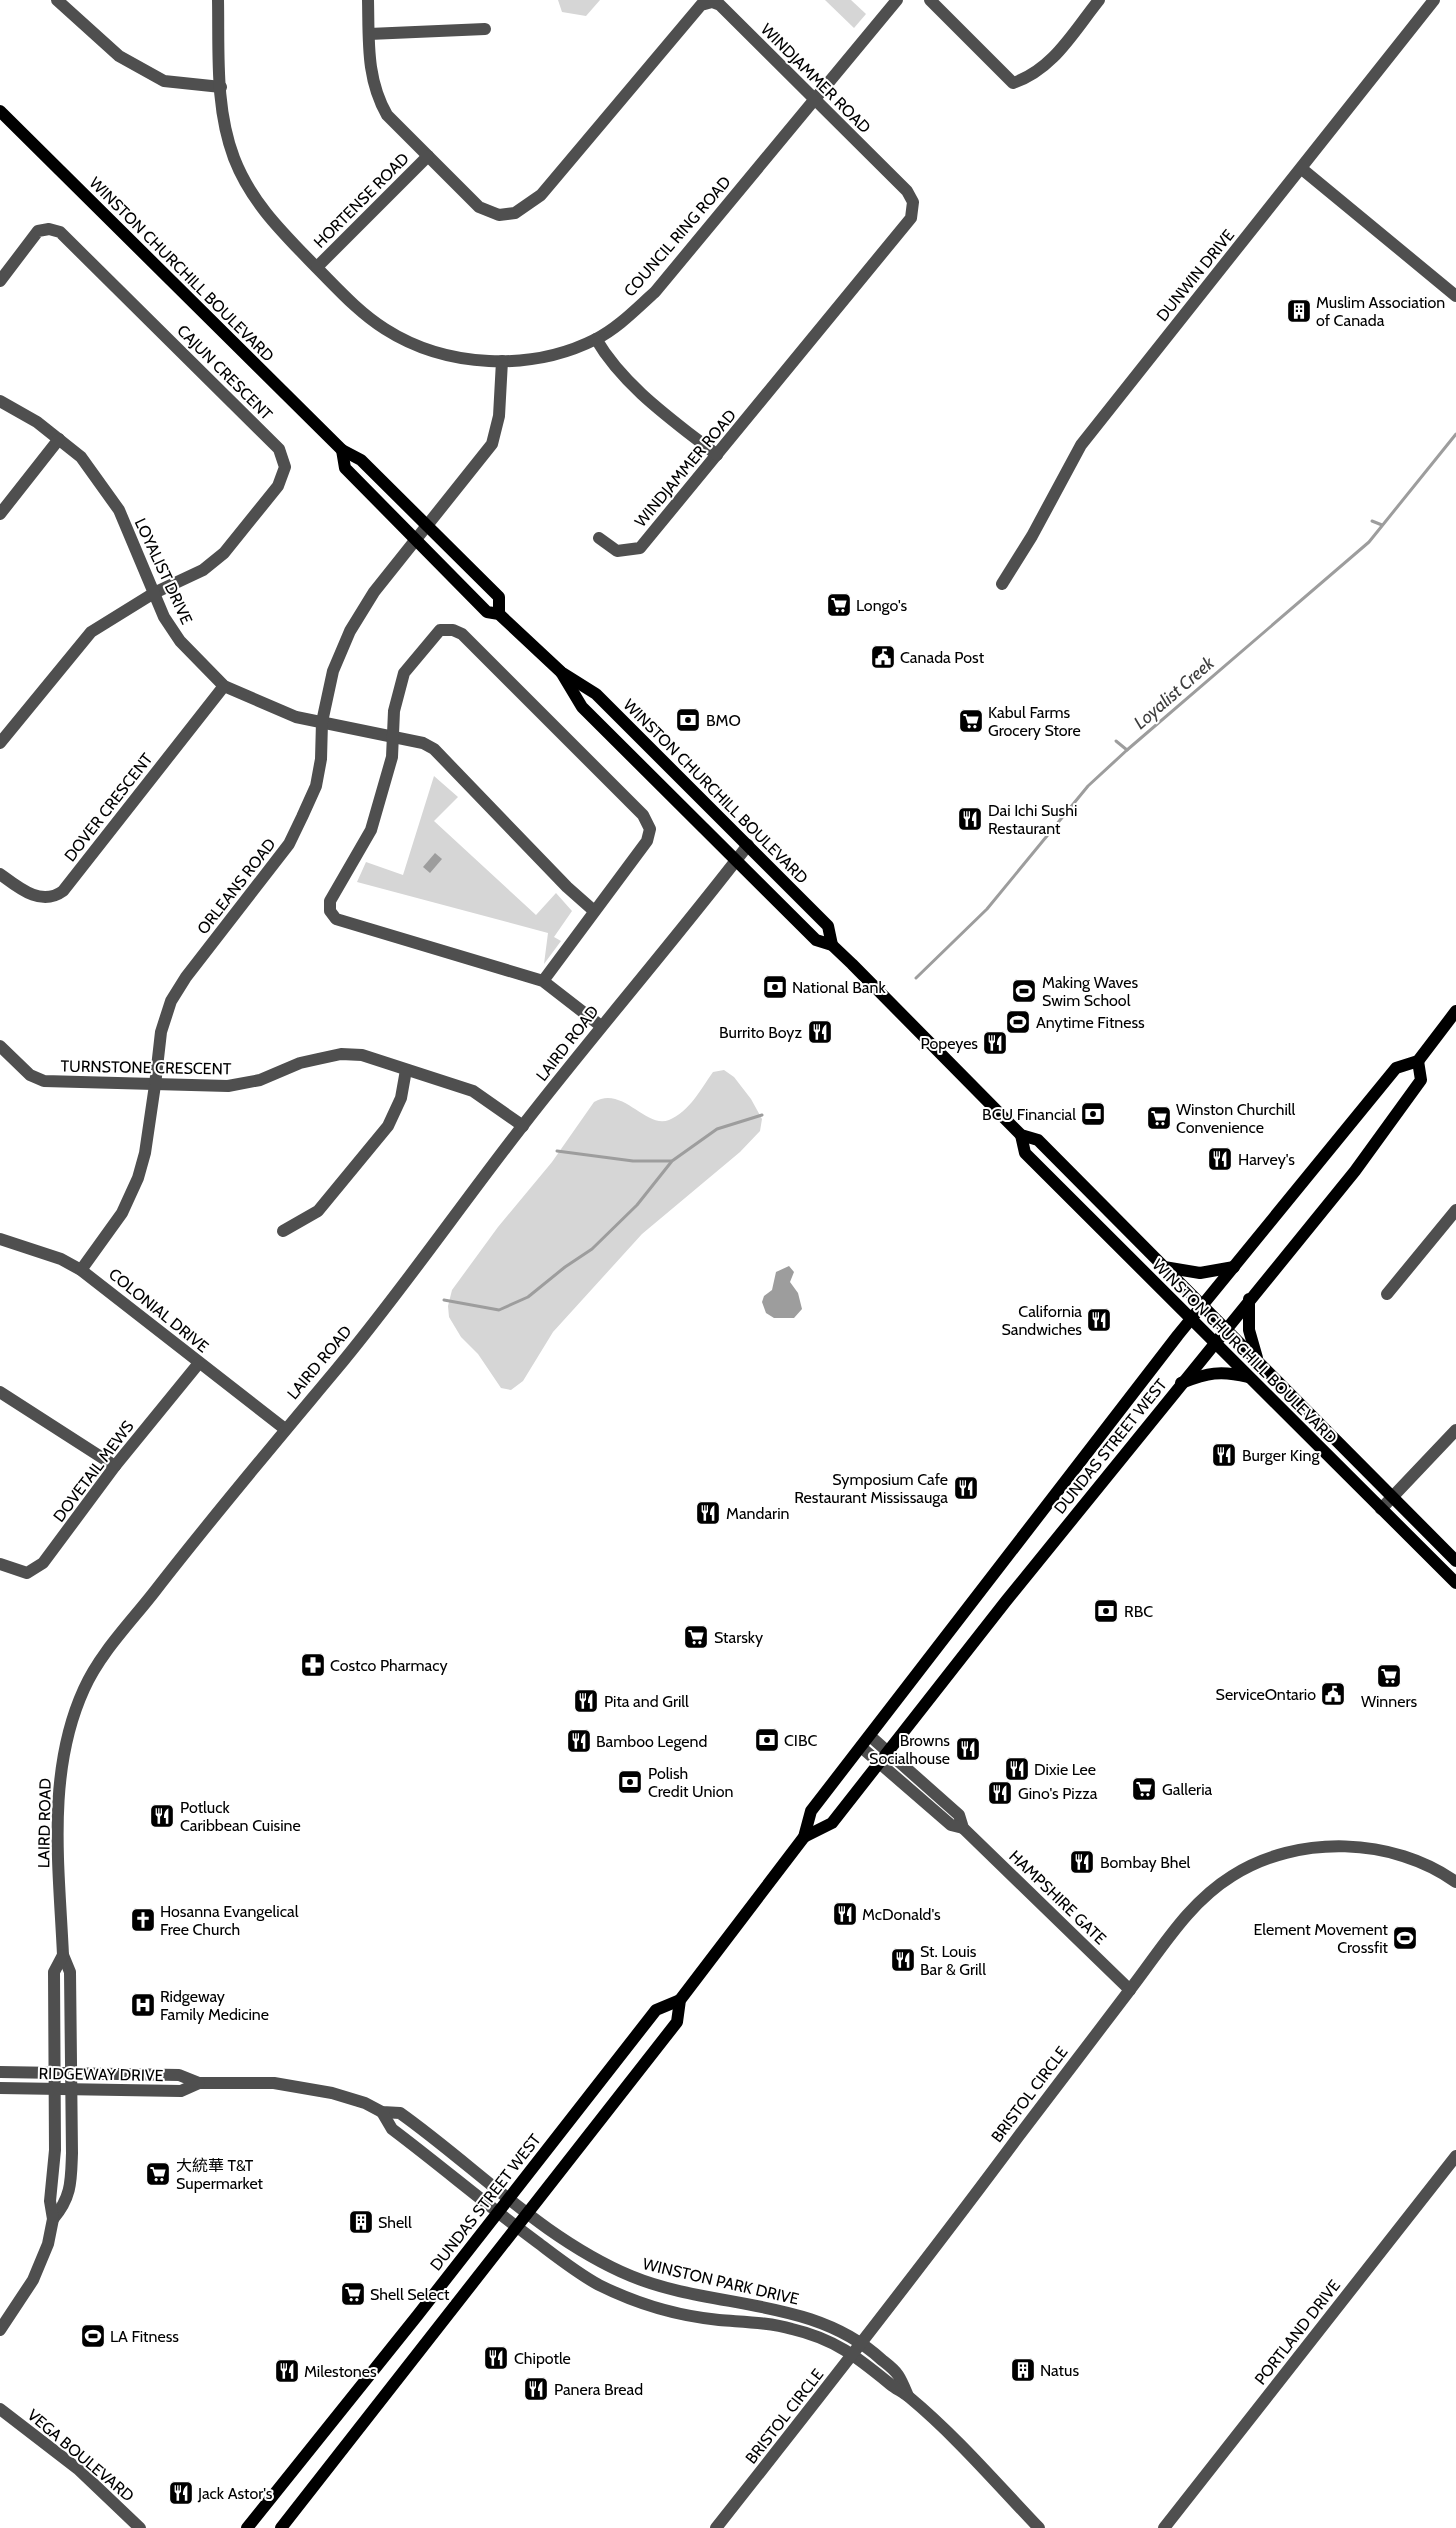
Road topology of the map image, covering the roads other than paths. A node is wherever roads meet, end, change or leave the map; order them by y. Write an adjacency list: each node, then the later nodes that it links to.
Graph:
1 (57, 0): 10 (street)
2 (218, 0): 10 (street, COUNCIL RING ROAD)
3 (368, 0): 9 (street, WINDJAMMER ROAD)
4 (898, 0): 11 (street, COUNCIL RING ROAD)
5 (930, 0): 6 (street)
6 (1099, 0)
7 (1434, 0): 14 (street, DUNWIN DRIVE)
8 (485, 29): 9 (street)
9 (369, 34): 13 (street, WINDJAMMER ROAD)
10 (221, 87): 15 (street, COUNCIL RING ROAD)
11 (815, 99): 13 (street, WINDJAMMER ROAD); 18 (street, COUNCIL RING ROAD); 23 (street, WINDJAMMER ROAD)
12 (0, 110): 22 (main road, WINSTON CHURCHILL BOULEVARD)
13 (428, 156): 15 (street, HORTENSE ROAD)
14 (1302, 169): 17 (street); 28 (street, DUNWIN DRIVE)
15 (316, 268): 19 (street, COUNCIL RING ROAD)
16 (0, 280): 29 (street, CAJUN CRESCENT)
17 (1456, 296)
18 (596, 339): 19 (street, COUNCIL RING ROAD); 23 (street)
19 (502, 361): 25 (street, ORLEANS ROAD)
20 (0, 401): 21 (street, LOYALIST DRIVE)
21 (59, 439): 24 (street); 29 (street, LOYALIST DRIVE)
22 (342, 450): 25 (main road, WINSTON CHURCHILL BOULEVARD); 27 (main road, WINSTON CHURCHILL BOULEVARD)
23 (717, 454): 26 (street, WINDJAMMER ROAD)
24 (0, 514)
25 (428, 526): 27 (street, ORLEANS ROAD); 30 (main road, WINSTON CHURCHILL BOULEVARD)
26 (599, 538)
27 (416, 541): 30 (main road, WINSTON CHURCHILL BOULEVARD); 33 (street, ORLEANS ROAD)
28 (1002, 584)
29 (154, 593): 32 (street, LOYALIST DRIVE); 35 (street)
30 (499, 614): 31 (main road, WINSTON CHURCHILL BOULEVARD)
31 (561, 672): 36 (main road, WINSTON CHURCHILL BOULEVARD); 37 (main road, WINSTON CHURCHILL BOULEVARD)
32 (224, 686): 33 (street, LOYALIST DRIVE); 38 (street, DOVER CRESCENT)
33 (322, 722): 34 (street, LOYALIST DRIVE); 47 (street, ORLEANS ROAD)
34 (392, 738): 39 (street, LOYALIST DRIVE); 39 (street); 41 (street)
35 (0, 743)
36 (748, 845): 37 (street, LAIRD ROAD); 40 (main road, WINSTON CHURCHILL BOULEVARD)
37 (736, 860): 40 (main road, WINSTON CHURCHILL BOULEVARD); 43 (street, LAIRD ROAD)
38 (0, 874)
39 (593, 910): 41 (street)
40 (832, 945): 49 (main road, WINSTON CHURCHILL BOULEVARD)
41 (543, 981): 43 (street)
42 (1456, 1012): 45 (main road)
43 (601, 1026): 48 (street, LAIRD ROAD)
44 (0, 1046): 47 (street, TURNSTONE CRESCENT)
45 (1418, 1061): 54 (main road, DUNDAS STREET WEST); 57 (main road, DUNDAS STREET WEST)
46 (406, 1070): 47 (street, TURNSTONE CRESCENT); 48 (street, TURNSTONE CRESCENT); 51 (street)
47 (156, 1085): 55 (street, ORLEANS ROAD)
48 (523, 1126): 67 (street, LAIRD ROAD)
49 (1021, 1135): 53 (main road, WINSTON CHURCHILL BOULEVARD); 59 (main road, WINSTON CHURCHILL BOULEVARD)
50 (1456, 1210): 56 (street)
51 (283, 1231)
52 (0, 1239): 55 (street, COLONIAL DRIVE)
53 (1164, 1267): 54 (main road); 58 (main road, WINSTON CHURCHILL BOULEVARD)
54 (1234, 1267): 58 (main road, DUNDAS STREET WEST)
55 (81, 1270): 62 (street, COLONIAL DRIVE)
56 (1388, 1294)
57 (1249, 1300): 60 (main road, DUNDAS STREET WEST); 63 (main road)
58 (1202, 1305): 59 (main road, DUNDAS STREET WEST); 60 (main road, WINSTON CHURCHILL BOULEVARD)
59 (1191, 1319): 61 (main road, WINSTON CHURCHILL BOULEVARD); 75 (main road, DUNDAS STREET WEST)
60 (1226, 1329): 61 (main road, DUNDAS STREET WEST); 63 (main road, WINSTON CHURCHILL BOULEVARD)
61 (1214, 1343): 64 (main road, WINSTON CHURCHILL BOULEVARD); 65 (main road, DUNDAS STREET WEST)
62 (199, 1363): 67 (street, COLONIAL DRIVE); 69 (street, DOVETAIL MEWS)
63 (1259, 1363): 70 (main road, WINSTON CHURCHILL BOULEVARD)
64 (1248, 1377): 65 (main road); 71 (main road, WINSTON CHURCHILL BOULEVARD)
65 (1181, 1383): 77 (main road, DUNDAS STREET WEST)
66 (0, 1392): 69 (street)
67 (285, 1429): 82 (street, LAIRD ROAD)
68 (1456, 1430): 70 (street)
69 (115, 1466): 73 (street, DOVETAIL MEWS)
70 (1393, 1497): 71 (street); 72 (main road, WINSTON CHURCHILL BOULEVARD)
71 (1381, 1509): 74 (main road, WINSTON CHURCHILL BOULEVARD)
72 (1456, 1561)
73 (0, 1564)
74 (1456, 1583)
75 (870, 1736): 76 (main road, DUNDAS STREET WEST); 77 (street, HAMPSHIRE GATE)
76 (861, 1747): 78 (street, HAMPSHIRE GATE); 80 (main road, DUNDAS STREET WEST)
77 (888, 1752): 78 (main road, DUNDAS STREET WEST); 79 (street, HAMPSHIRE GATE)
78 (879, 1763): 79 (street, HAMPSHIRE GATE); 80 (main road, DUNDAS STREET WEST)
79 (963, 1828): 83 (street, HAMPSHIRE GATE)
80 (804, 1837): 84 (main road, DUNDAS STREET WEST)
81 (1456, 1882): 83 (street, BRISTOL CIRCLE)
82 (63, 1956): 86 (street, LAIRD ROAD); 87 (street, LAIRD ROAD)
83 (1130, 1990): 100 (street, BRISTOL CIRCLE)
84 (680, 2000): 94 (main road, DUNDAS STREET WEST); 95 (main road, DUNDAS STREET WEST)
85 (0, 2072): 86 (street, RIDGEWAY DRIVE)
86 (56, 2074): 87 (street, RIDGEWAY DRIVE); 90 (street, LAIRD ROAD)
87 (72, 2074): 88 (street, RIDGEWAY DRIVE); 91 (street, LAIRD ROAD)
88 (199, 2083): 91 (street, RIDGEWAY DRIVE); 92 (street, RIDGEWAY DRIVE)
89 (0, 2088): 90 (street, RIDGEWAY DRIVE)
90 (56, 2090): 91 (street, RIDGEWAY DRIVE); 97 (street, LAIRD ROAD)
91 (72, 2090): 97 (street, LAIRD ROAD)
92 (382, 2112): 94 (street, RIDGEWAY DRIVE); 96 (street)
93 (1456, 2156): 109 (street, PORTLAND DRIVE)
94 (513, 2201): 95 (street, WINSTON PARK DRIVE); 96 (main road, DUNDAS STREET WEST)
95 (527, 2212): 98 (main road, DUNDAS STREET WEST); 100 (street, WINSTON PARK DRIVE)
96 (501, 2215): 98 (street, WINSTON PARK DRIVE); 105 (main road, DUNDAS STREET WEST)
97 (54, 2219): 99 (street, LAIRD ROAD)
98 (516, 2226): 101 (street, WINSTON PARK DRIVE); 106 (main road, DUNDAS STREET WEST)
99 (0, 2330)
100 (860, 2342): 101 (street, BRISTOL CIRCLE); 102 (street, WINSTON PARK DRIVE)
101 (852, 2353): 102 (street, WINSTON PARK DRIVE); 107 (street, BRISTOL CIRCLE)
102 (908, 2396): 108 (street, WINSTON PARK DRIVE)
103 (0, 2409): 104 (street, VEGA BOULEVARD)
104 (140, 2528)
105 (247, 2528)
106 (281, 2528)
107 (716, 2528)
108 (1039, 2528)
109 (1164, 2528)

